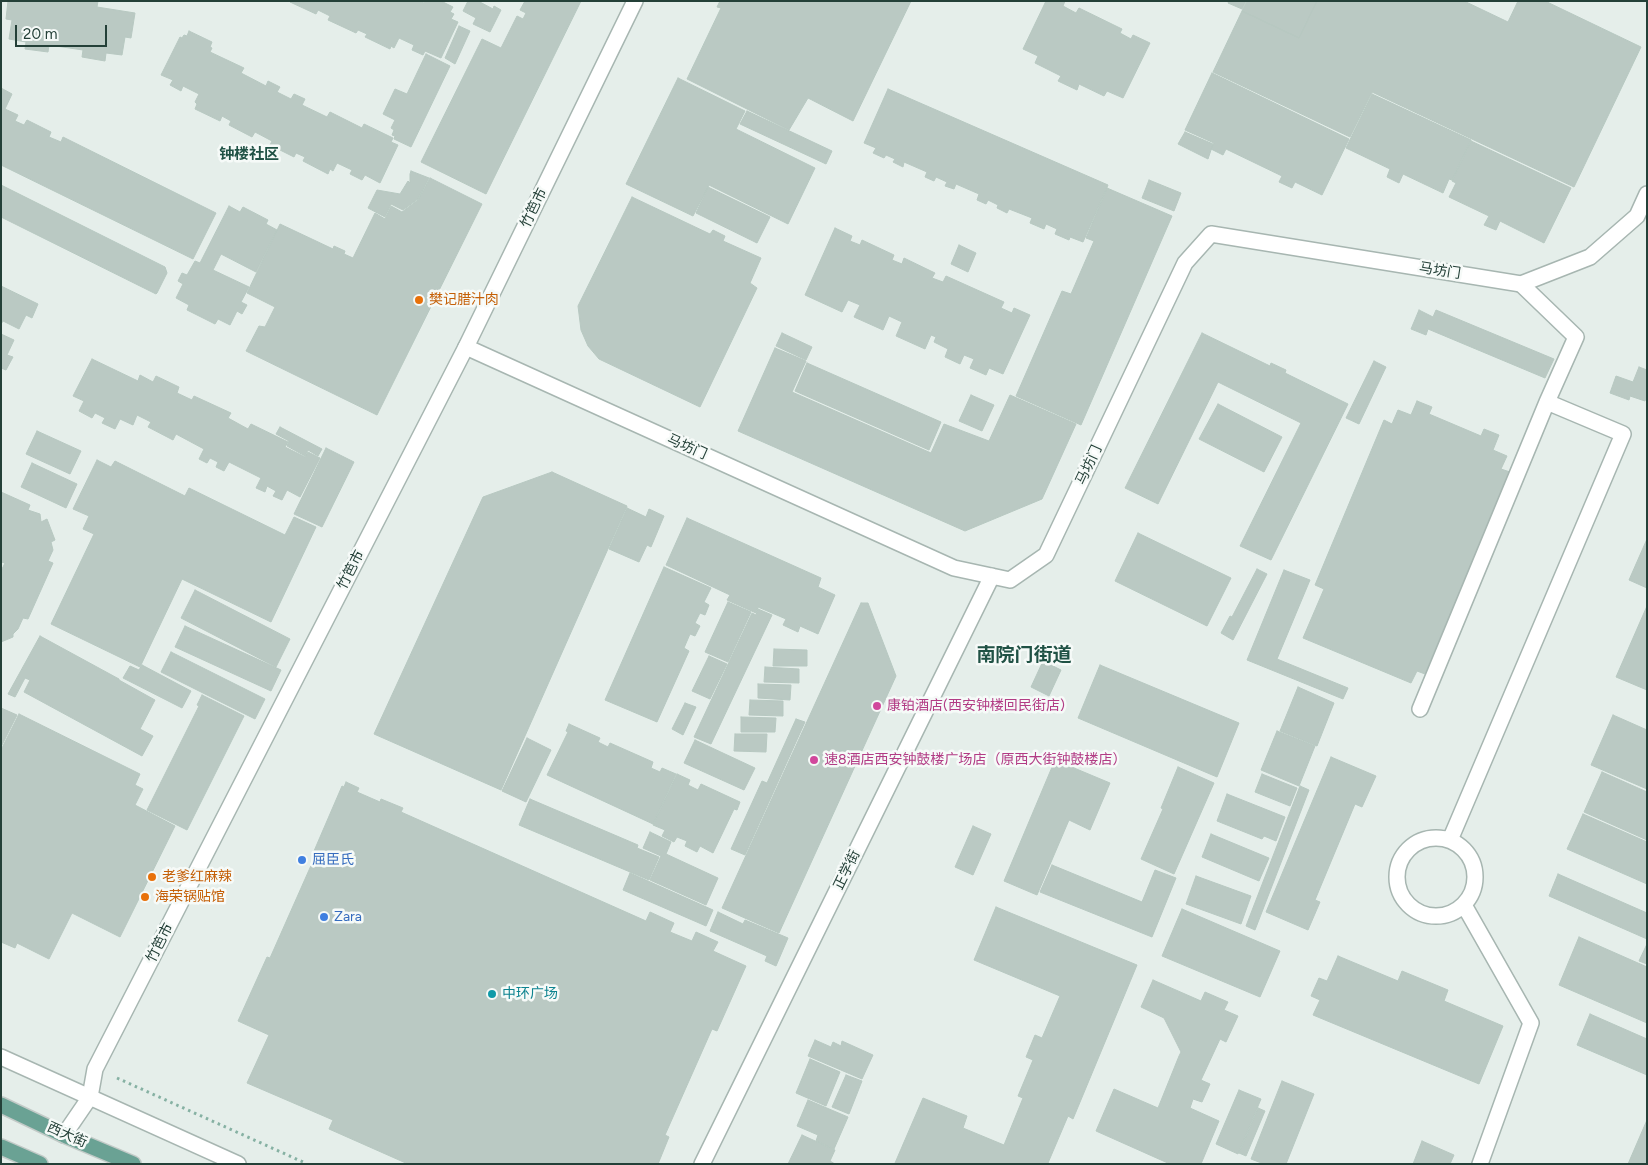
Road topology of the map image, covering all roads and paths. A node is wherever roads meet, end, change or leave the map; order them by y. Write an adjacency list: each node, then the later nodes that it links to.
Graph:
1 (635, 1): 5 (street, 竹笆市)
2 (1647, 194): 3 (street)
3 (1642, 218): 4 (street)
4 (1521, 284): 6 (street); 7 (street, 马坊门)
5 (466, 347): 7 (street, 马坊门); 12 (street, 竹笆市)
6 (1547, 402): 8 (street); 9 (street)
7 (992, 576): 21 (street, 正学街)
8 (1420, 709)
9 (1450, 840): 10 (street); 10 (street)
10 (1464, 905): 22 (street)
11 (1, 1057): 13 (street)
12 (95, 1069): 13 (street, 竹笆市); 17 (path)
13 (90, 1097): 15 (street, 竹笆市); 20 (street)
14 (1, 1105): 15 (main road, 西大街)
15 (64, 1135): 19 (main road, 西大街)
16 (1, 1147): 18 (main road)
17 (303, 1162)
18 (40, 1164)
19 (133, 1164)
20 (238, 1164)
21 (702, 1164)
22 (1480, 1164)

